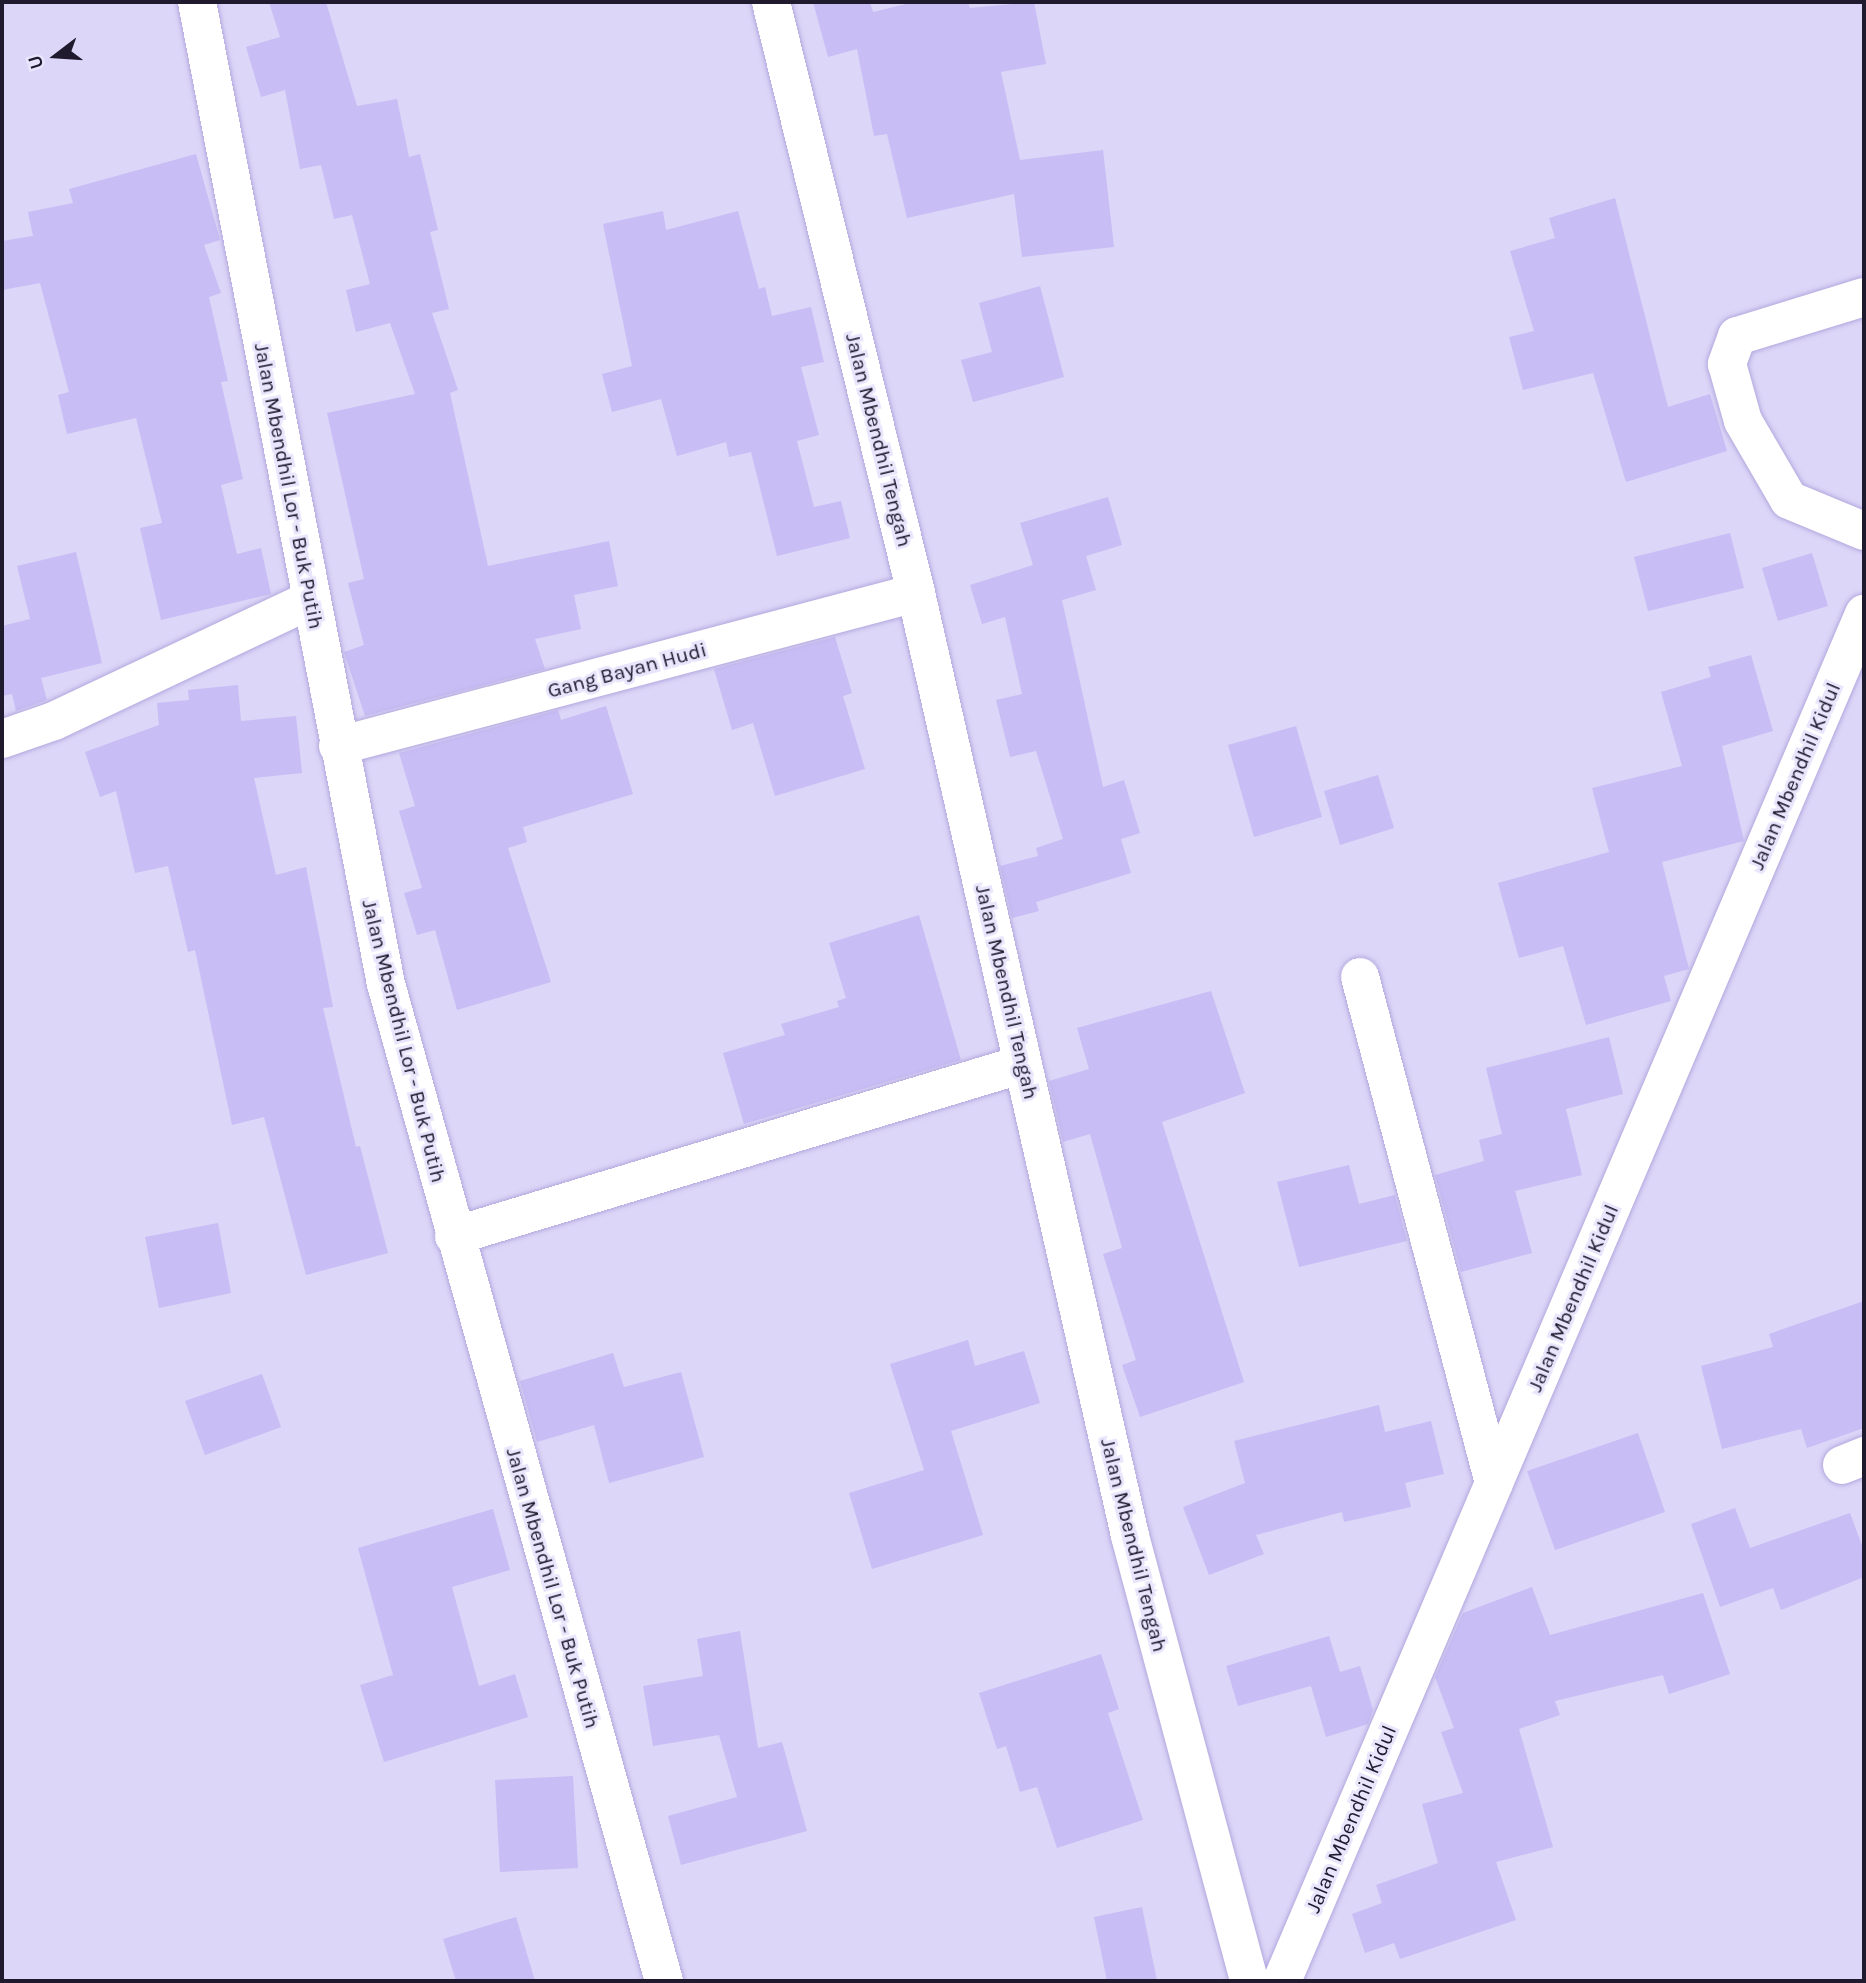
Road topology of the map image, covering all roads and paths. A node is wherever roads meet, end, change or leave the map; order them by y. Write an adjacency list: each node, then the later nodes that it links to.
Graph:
1 (197, 2): 6 (street, Jalan Mbendhil Lor - Buk Putih)
2 (771, 2): 5 (street, Jalan Mbendhil Tengah)
3 (1864, 297): 4 (street)
4 (1864, 531)
5 (916, 593): 9 (street, Gang Bayan Hudi); 11 (street, Jalan Mbendhil Tengah)
6 (310, 600): 8 (street); 9 (street, Jalan Mbendhil Lor - Buk Putih)
7 (1864, 614): 13 (street, Jalan Mbendhil Kidul)
8 (2, 739)
9 (338, 746): 12 (street, Jalan Mbendhil Lor - Buk Putih)
10 (1360, 977): 13 (street)
11 (1023, 1064): 12 (street); 15 (street, Jalan Mbendhil Tengah)
12 (454, 1236): 14 (street, Jalan Mbendhil Lor - Buk Putih)
13 (1494, 1483): 16 (street, Jalan Mbendhil Kidul)
14 (664, 1981)
15 (1249, 1981)
16 (1282, 1981)

